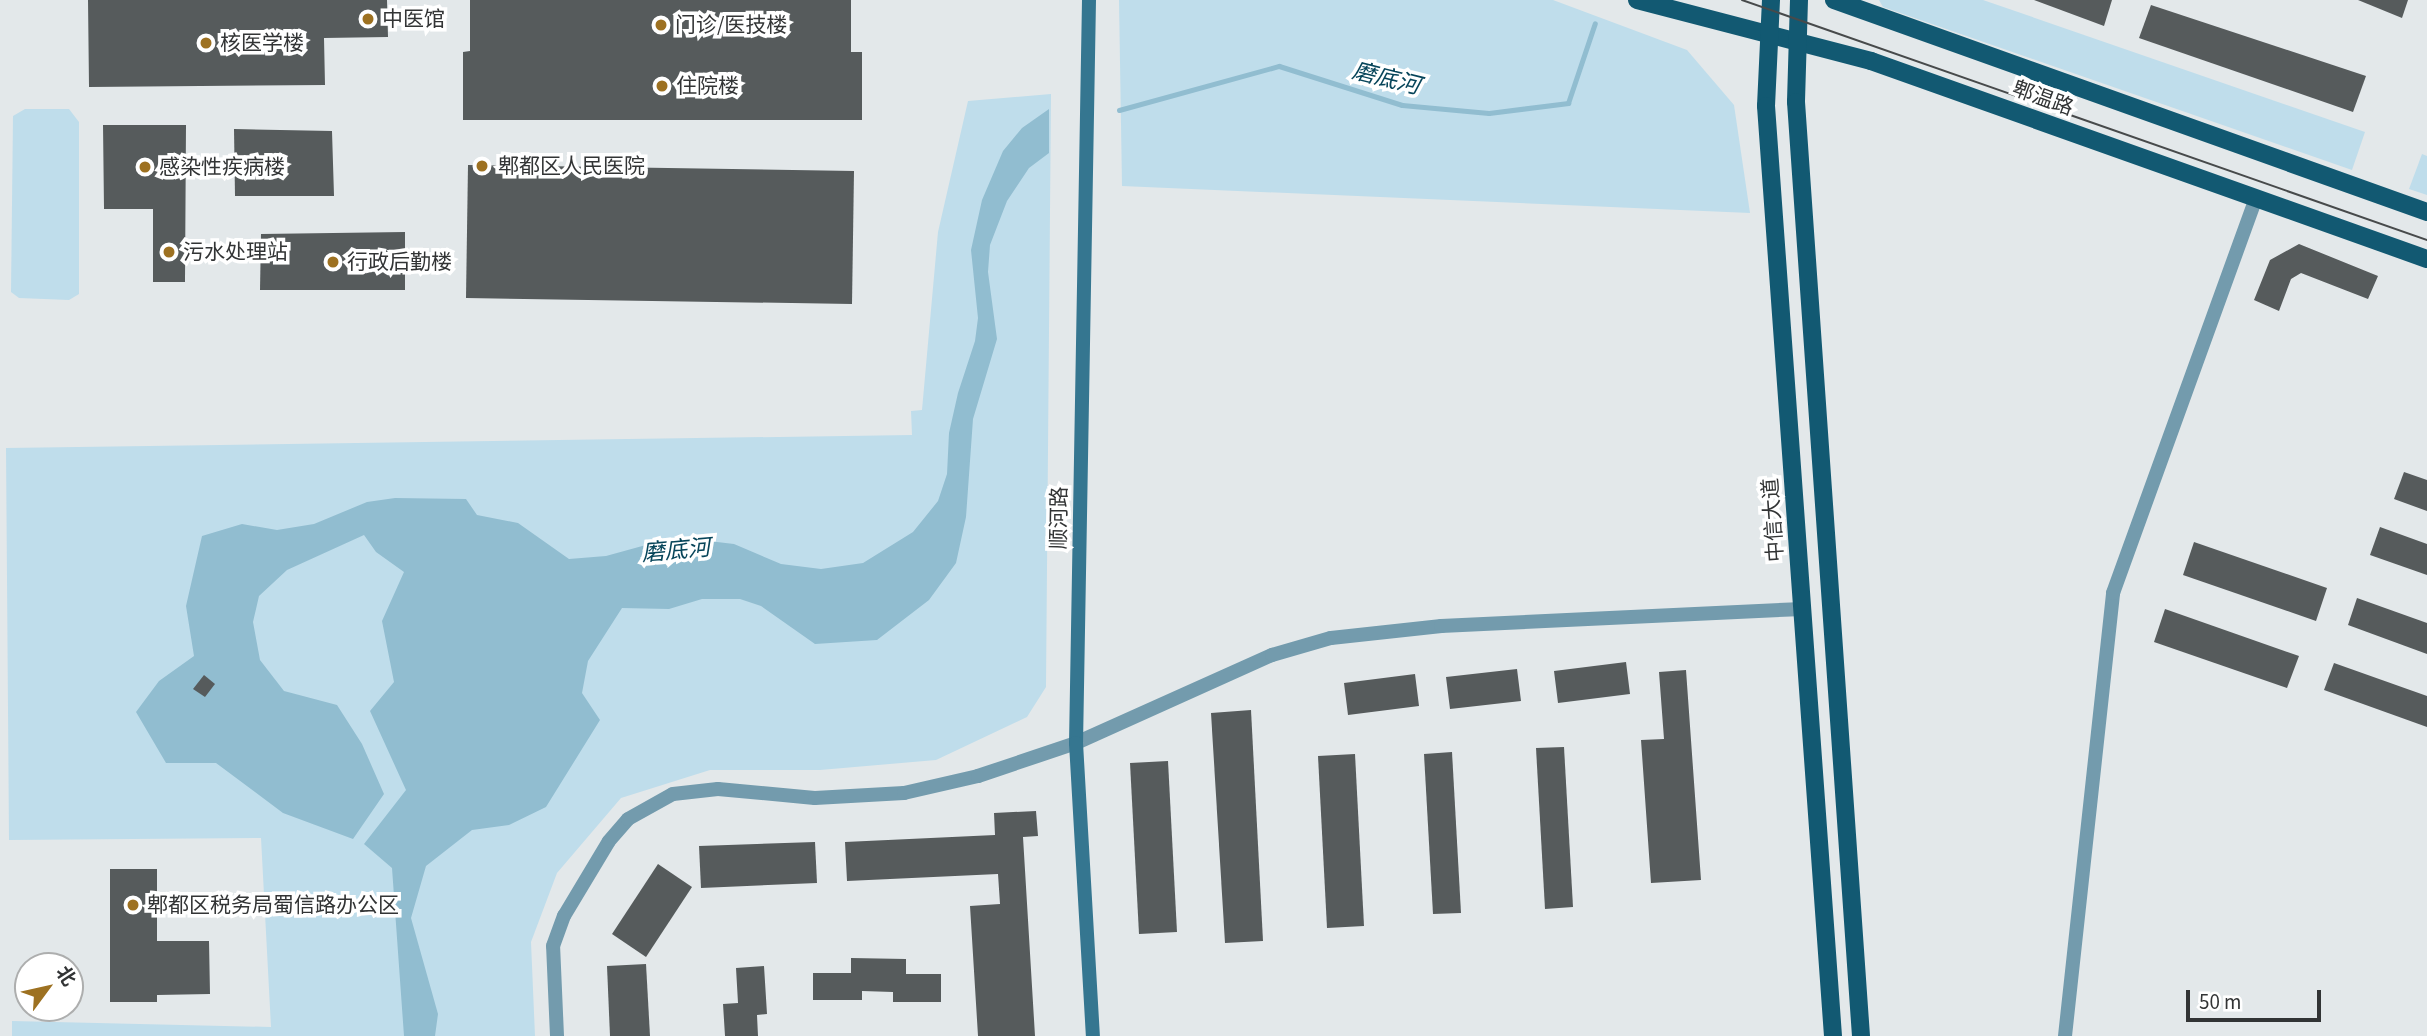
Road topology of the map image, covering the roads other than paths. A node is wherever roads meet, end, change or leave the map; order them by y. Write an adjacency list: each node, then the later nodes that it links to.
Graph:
1 (1089, 0): 12 (street, 顺河路)
2 (1637, 0): 6 (main road, 郫温路)
3 (1771, 0): 6 (main road, 中信大道)
4 (1799, 0): 7 (main road)
5 (1834, 0): 9 (main road, 郫温路)
6 (1769, 35): 7 (main road, 郫温路); 11 (main road, 中信大道)
7 (1798, 42): 8 (main road, 郫温路); 16 (main road)
8 (2256, 198): 10 (main road, 郫温路); 17 (street)
9 (2427, 212)
10 (2427, 258)
11 (1802, 609): 12 (street); 15 (main road, 中信大道)
12 (1076, 743): 13 (street); 14 (street, 顺河路)
13 (556, 1036)
14 (1093, 1036)
15 (1833, 1036)
16 (1861, 1036)
17 (2065, 1036)

